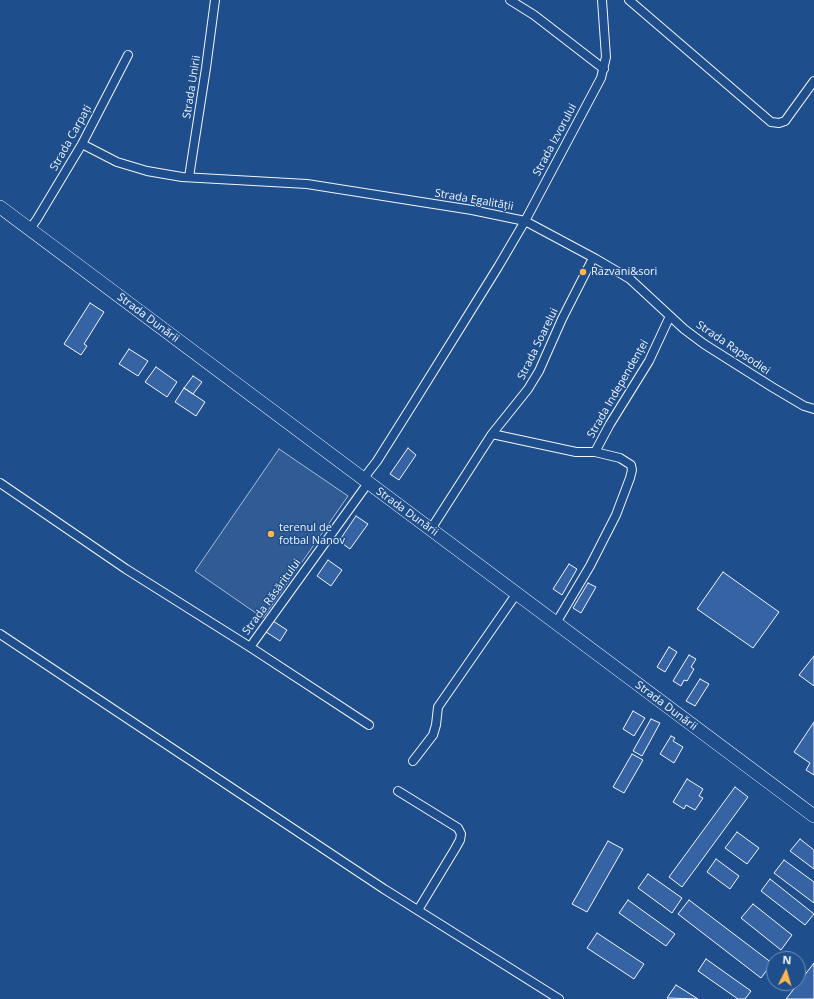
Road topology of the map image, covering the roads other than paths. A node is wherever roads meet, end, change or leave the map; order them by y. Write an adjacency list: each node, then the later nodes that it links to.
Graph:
1 (216, 0): 9 (street, Strada Unirii)
2 (510, 0): 6 (street)
3 (602, 0): 6 (street, Strada Izvorului)
4 (629, 0): 7 (street)
5 (128, 55): 8 (street, Strada Carpați)
6 (604, 69): 11 (street, Strada Izvorului)
7 (814, 82)
8 (82, 144): 9 (street, Strada Egalității); 12 (street, Strada Carpați)
9 (189, 177): 11 (street, Strada Egalității)
10 (0, 207): 12 (main road, Strada Dunării)
11 (525, 221): 13 (street, Strada Rapsodiei); 18 (street, Strada Egalității)
12 (30, 229): 18 (main road, Strada Dunării)
13 (593, 258): 14 (street, Strada Rapsodiei); 16 (street, Strada Soarelui)
14 (670, 316): 15 (street, Strada Rapsodiei); 17 (street, Strada Independenței)
15 (814, 409)
16 (492, 434): 17 (street); 20 (street, Strada Soarelui)
17 (595, 452): 22 (street, Strada Independenței)
18 (366, 481): 20 (main road, Strada Dunării); 24 (street, Strada Răsăritului)
19 (0, 483): 24 (street, Strada Răsăritului)
20 (431, 529): 21 (main road, Strada Dunării)
21 (516, 594): 22 (main road, Strada Dunării); 26 (street)
22 (556, 623): 28 (main road, Strada Dunării)
23 (0, 634): 29 (street)
24 (250, 647): 25 (street, Strada Răsăritului)
25 (369, 725)
26 (413, 760)
27 (398, 791): 29 (street)
28 (814, 816)
29 (418, 910): 30 (street)
30 (559, 999)

